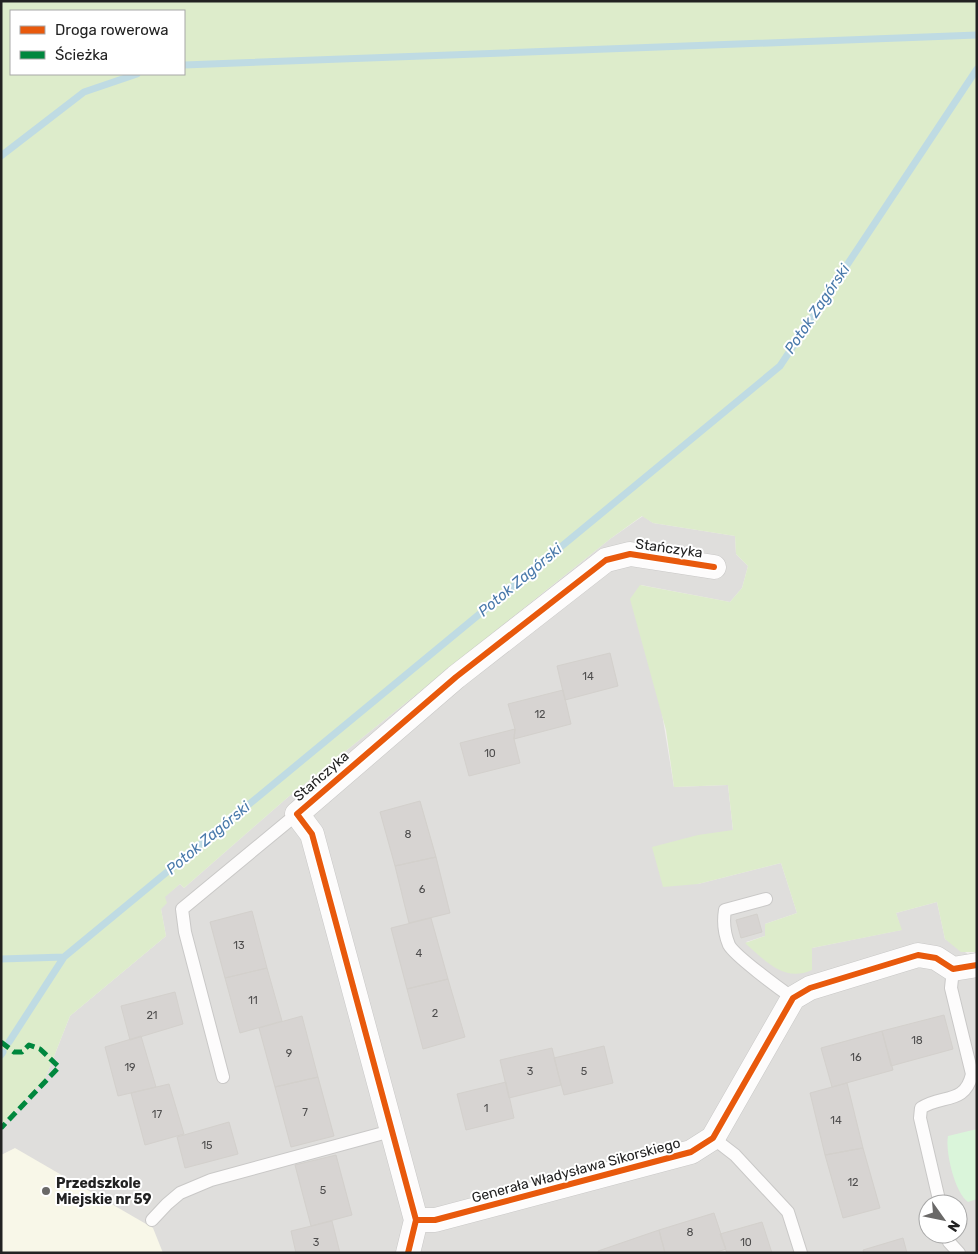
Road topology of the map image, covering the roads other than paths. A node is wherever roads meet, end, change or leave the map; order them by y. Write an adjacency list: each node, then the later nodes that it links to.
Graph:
1 (714, 567): 2 (street, Stańczyka)
2 (297, 814): 7 (lane); 8 (street, Stańczyka)
3 (766, 899): 6 (lane)
4 (977, 965): 5 (street)
5 (953, 969): 6 (street); 10 (lane)
6 (793, 998): 9 (street, Generała Władysława Sikorskiego)
7 (223, 1076)
8 (391, 1131): 11 (lane); 12 (street, Stańczyka)
9 (713, 1138): 12 (street, Generała Władysława Sikorskiego); 14 (lane)
10 (938, 1194)
11 (152, 1220)
12 (416, 1220): 13 (street)
13 (408, 1253)
14 (800, 1253)

